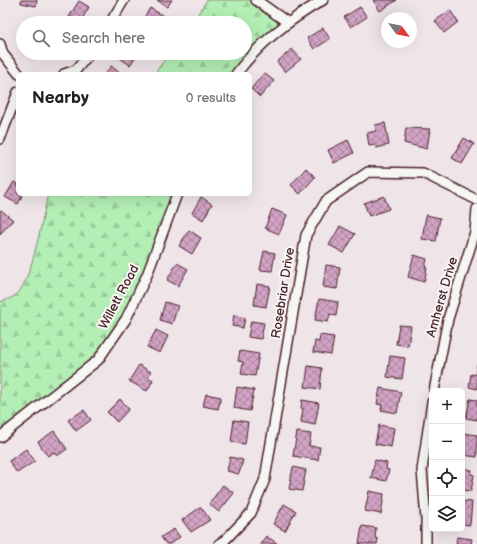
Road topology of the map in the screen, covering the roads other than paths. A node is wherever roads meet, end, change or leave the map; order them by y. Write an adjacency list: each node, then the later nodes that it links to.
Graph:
1 (124, 0): 4 (street)
2 (256, 0): 5 (street)
3 (323, 0): 5 (street)
4 (114, 16)
5 (287, 22): 7 (street)
6 (0, 44): 10 (street)
7 (252, 55)
8 (84, 60): 11 (street)
9 (248, 60): 12 (street)
10 (17, 72)
11 (70, 72)
12 (238, 72)
13 (16, 97): 14 (street)
14 (0, 139)
15 (176, 196): 20 (street, Willett Road)
16 (477, 200): 21 (street, Rosebriar Drive)
17 (477, 209): 18 (street, Amherst Drive)
18 (435, 388)
19 (429, 422): 22 (street)
20 (0, 437)
21 (219, 544)
22 (426, 544)

